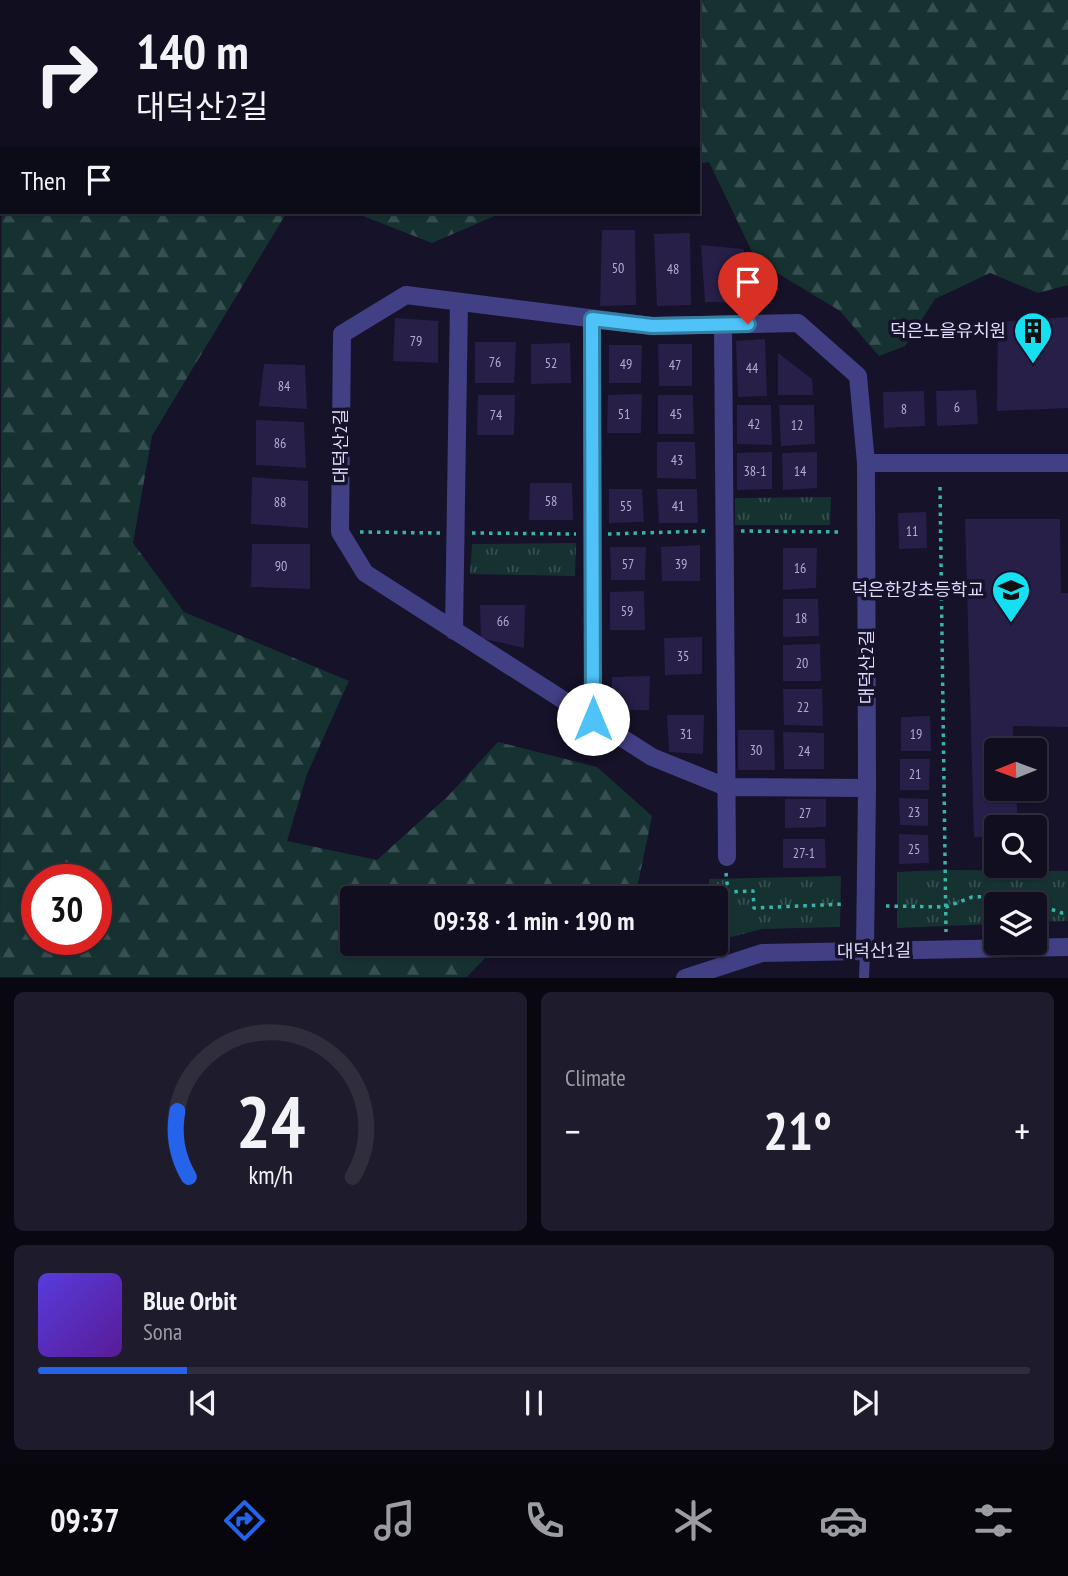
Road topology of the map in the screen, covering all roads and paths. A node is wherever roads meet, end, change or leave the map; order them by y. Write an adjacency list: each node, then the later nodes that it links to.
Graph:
1 (460, 302): 2 (street, 대덕산2길); 7 (street); 7 (street, 대덕산2길)
2 (592, 319): 3 (street, 대덕산2길); 8 (street)
3 (723, 325): 4 (street, 대덕산2길); 9 (street)
4 (866, 463): 5 (street); 10 (street, 대덕산2길)
5 (1068, 463)
6 (940, 487): 14 (path)
7 (454, 631): 8 (street, 대덕산2길)
8 (593, 719): 9 (street, 대덕산2길)
9 (726, 787): 10 (street, 대덕산2길); 11 (street)
10 (867, 788): 18 (street, 대덕산2길)
11 (727, 857): 12 (path)
12 (844, 904)
13 (886, 906): 14 (path)
14 (946, 906): 15 (path); 16 (path)
15 (1068, 913)
16 (946, 932)
17 (1068, 947): 18 (street, 대덕산1길)
18 (865, 951): 19 (street, 대덕산1길); 20 (lane)
19 (685, 978)
20 (864, 978)

